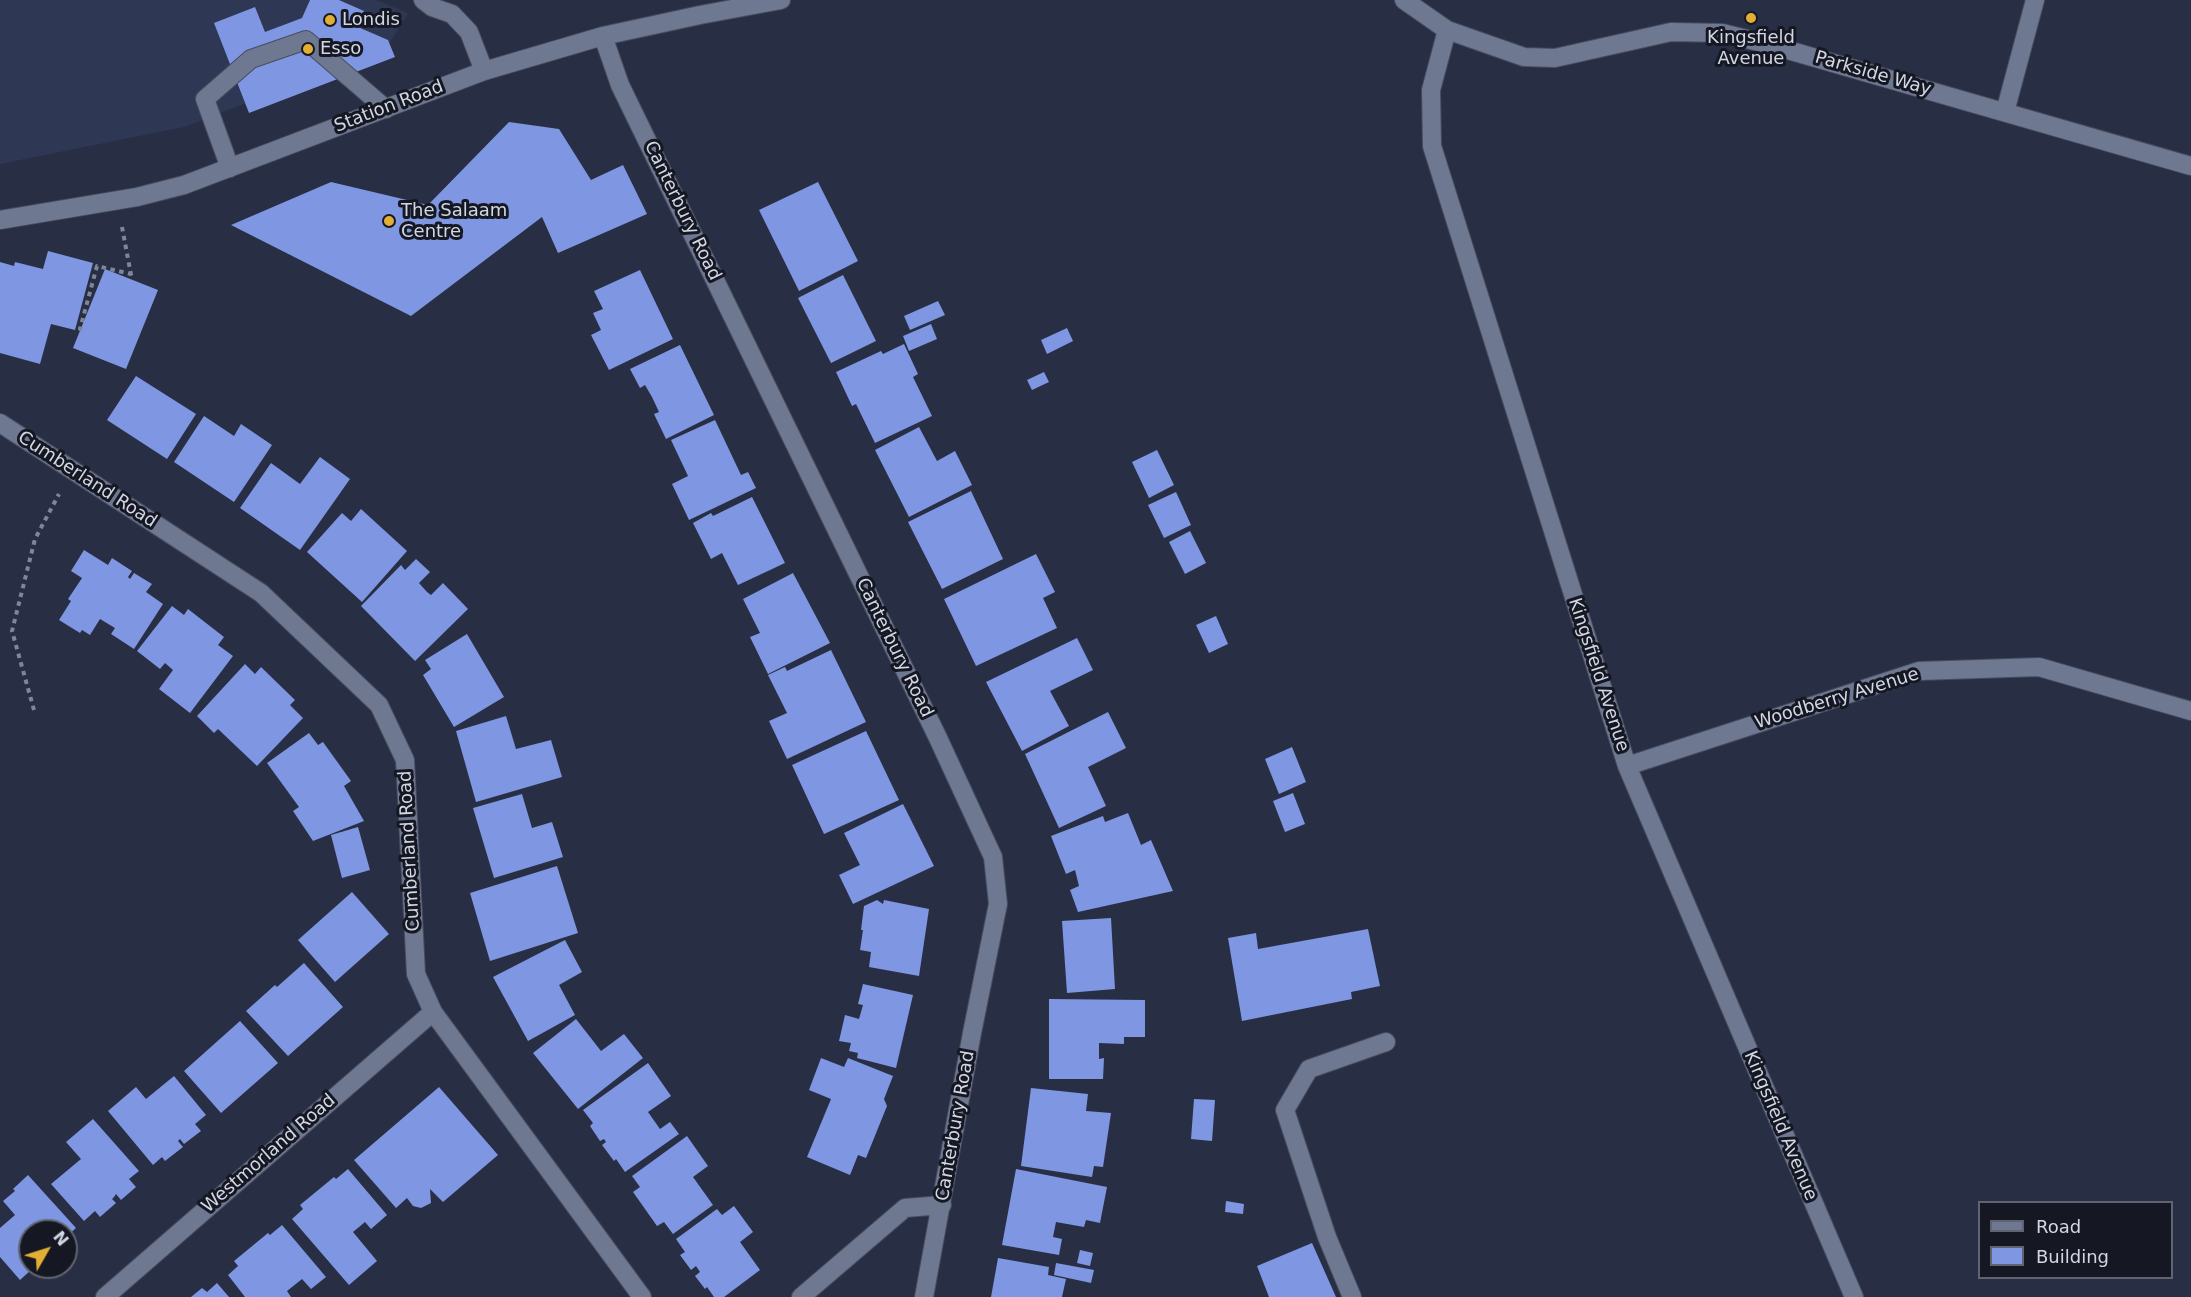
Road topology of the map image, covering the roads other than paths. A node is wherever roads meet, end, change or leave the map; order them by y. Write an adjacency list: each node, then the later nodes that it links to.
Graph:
1 (423, 0): 7 (street)
2 (781, 0): 6 (street, Station Road)
3 (1404, 0): 5 (street)
4 (2035, 0): 9 (street)
5 (1447, 30): 9 (street, Parkside Way); 15 (street, Kingsfield Avenue)
6 (603, 36): 7 (street, Station Road); 18 (street, Canterbury Road)
7 (484, 70): 8 (street, Station Road)
8 (386, 109): 11 (street, Station Road); 11 (street)
9 (2005, 112): 10 (street, Parkside Way)
10 (2191, 166)
11 (230, 168): 12 (street, Station Road)
12 (0, 220)
13 (0, 423): 16 (street, Cumberland Road)
14 (2191, 711): 15 (street, Woodberry Avenue)
15 (1628, 766): 24 (street, Kingsfield Avenue)
16 (433, 1012): 19 (street, Westmorland Road); 20 (street, Cumberland Road)
17 (1386, 1042): 23 (street)
18 (942, 1205): 21 (street); 22 (street, Canterbury Road)
19 (105, 1297)
20 (642, 1297)
21 (801, 1297)
22 (924, 1297)
23 (1352, 1297)
24 (1854, 1297)

